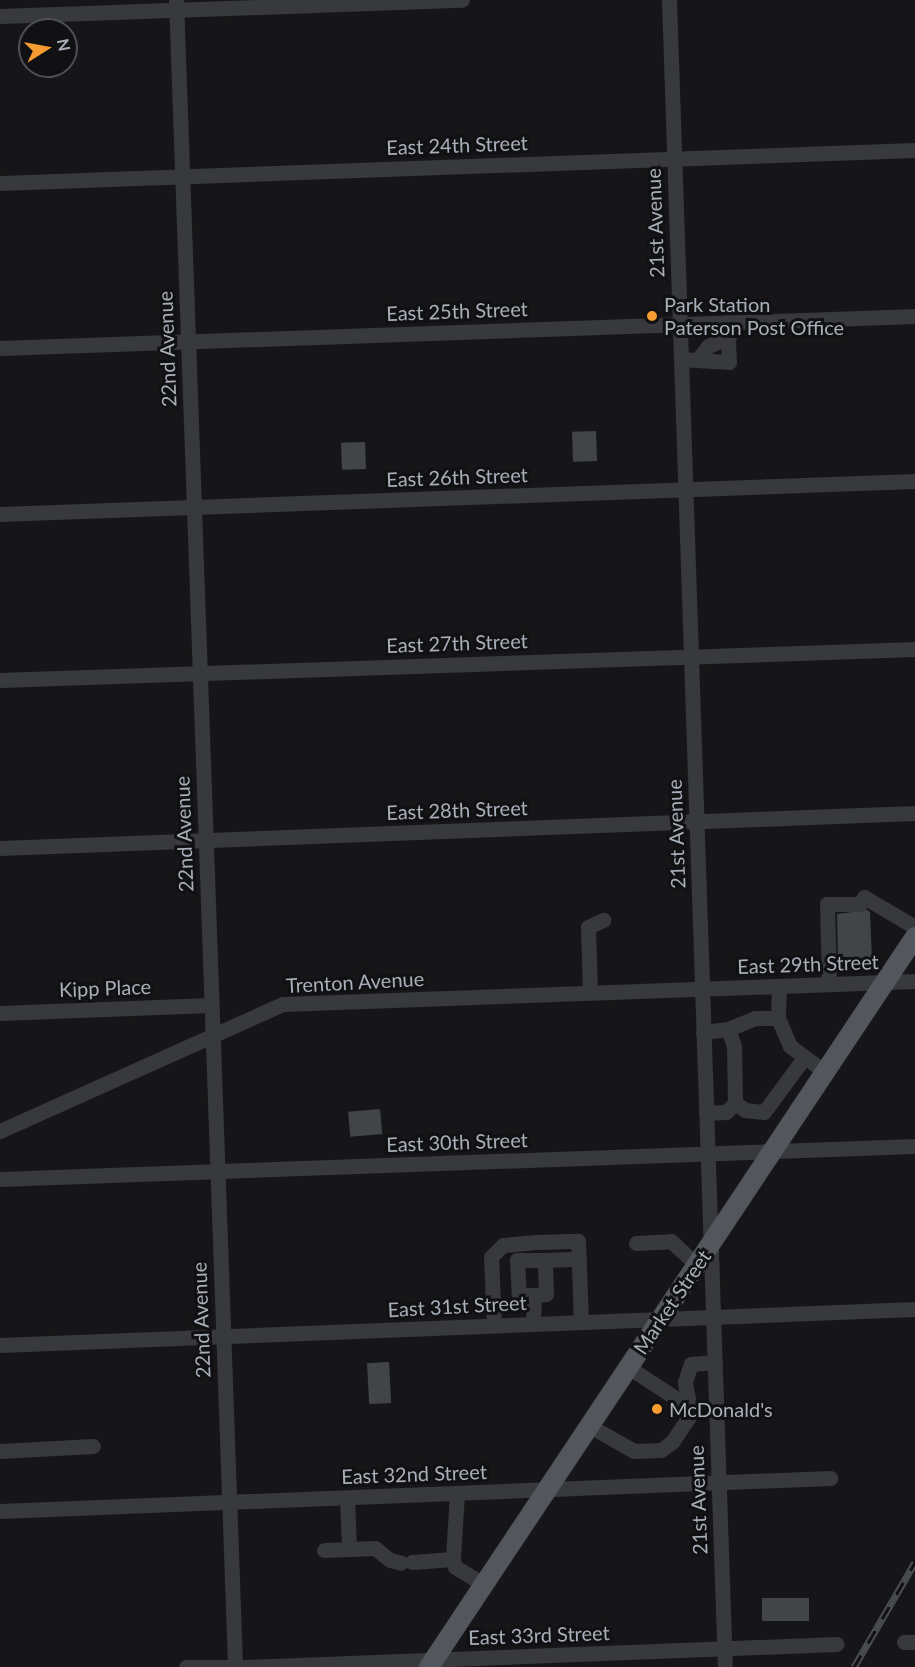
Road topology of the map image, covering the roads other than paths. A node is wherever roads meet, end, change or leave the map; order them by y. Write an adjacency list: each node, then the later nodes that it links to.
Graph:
1 (462, 0): 3 (street)
2 (669, 0): 6 (street, 21st Avenue)
3 (176, 5): 4 (street); 7 (street, 22nd Avenue)
4 (0, 16)
5 (915, 150): 6 (street, East 24th Street)
6 (674, 159): 7 (street, East 24th Street); 10 (street, 21st Avenue)
7 (182, 176): 8 (street, East 24th Street); 12 (street, 22nd Avenue)
8 (0, 183)
9 (915, 316): 11 (street, East 25th Street)
10 (680, 324): 11 (street, East 25th Street); 12 (street, East 25th Street); 14 (street, 21st Avenue)
11 (728, 330): 14 (street)
12 (188, 341): 13 (street, East 25th Street); 17 (street, 22nd Avenue)
13 (0, 348)
14 (681, 359): 16 (street, 21st Avenue)
15 (915, 482): 16 (street, East 26th Street)
16 (685, 490): 17 (street, East 26th Street); 20 (street, 21st Avenue)
17 (194, 508): 18 (street, East 26th Street); 21 (street, 22nd Avenue)
18 (0, 514)
19 (915, 649): 20 (street, East 27th Street)
20 (691, 657): 21 (street, East 27th Street); 24 (street, 21st Avenue)
21 (200, 673): 22 (street, East 27th Street); 25 (street, 22nd Avenue)
22 (0, 680)
23 (915, 813): 24 (street, East 28th Street)
24 (696, 823): 25 (street, East 28th Street); 34 (street, 21st Avenue)
25 (206, 841): 26 (street, East 28th Street); 36 (street, 22nd Avenue)
26 (0, 848)
27 (603, 920): 35 (street)
28 (915, 927): 32 (street)
29 (915, 937): 31 (main road, Market Street)
30 (915, 981): 31 (street, East 29th Street)
31 (885, 982): 32 (street, East 29th Street); 43 (main road, Market Street)
32 (829, 984): 33 (street, East 29th Street)
33 (779, 986): 34 (street, East 29th Street); 38 (street)
34 (702, 988): 35 (street, Trenton Avenue); 40 (street, 21st Avenue)
35 (590, 993): 41 (street, Trenton Avenue)
36 (211, 1005): 37 (street, Kipp Place); 41 (street, 22nd Avenue)
37 (0, 1013)
38 (778, 1018): 39 (street); 42 (street)
39 (728, 1029): 40 (street); 44 (street)
40 (703, 1032): 45 (street, 21st Avenue)
41 (213, 1036): 46 (street, Trenton Avenue); 50 (street, 22nd Avenue)
42 (804, 1058): 43 (street); 44 (street)
43 (825, 1072): 48 (main road, Market Street)
44 (735, 1103): 45 (street)
45 (706, 1113): 49 (street, 21st Avenue)
46 (0, 1131)
47 (915, 1146): 48 (street, East 30th Street)
48 (773, 1152): 49 (street, East 30th Street); 53 (main road, Market Street)
49 (708, 1154): 50 (street, East 30th Street); 53 (street, 21st Avenue)
50 (217, 1172): 51 (street, East 30th Street); 64 (street, 22nd Avenue)
51 (0, 1179)
52 (636, 1243): 56 (street)
53 (710, 1245): 56 (main road, Market Street); 59 (street, 21st Avenue)
54 (579, 1259): 55 (street); 61 (street); 63 (street)
55 (545, 1260): 57 (street); 57 (street)
56 (697, 1265): 60 (main road, Market Street)
57 (534, 1295): 62 (street)
58 (915, 1309): 59 (street, East 31st Street)
59 (713, 1318): 60 (street, East 31st Street); 66 (street, 21st Avenue)
60 (660, 1320): 61 (street, East 31st Street); 67 (main road, Market Street)
61 (581, 1322): 62 (street, East 31st Street)
62 (533, 1324): 63 (street, East 31st Street)
63 (494, 1325): 64 (street, East 31st Street)
64 (223, 1338): 65 (street, East 31st Street); 77 (street, 22nd Avenue)
65 (0, 1345)
66 (715, 1362): 68 (street); 73 (street, 21st Avenue)
67 (628, 1367): 68 (street); 69 (main road, Market Street)
68 (692, 1408): 69 (street)
69 (588, 1425): 74 (main road, Market Street)
70 (93, 1446): 71 (street)
71 (0, 1451)
72 (830, 1478): 73 (street, East 32nd Street)
73 (718, 1483): 74 (street, East 32nd Street); 84 (street, 21st Avenue)
74 (545, 1490): 75 (street, East 32nd Street); 82 (main road, Market Street)
75 (458, 1493): 76 (street, East 32nd Street); 81 (street)
76 (347, 1498): 77 (street, East 32nd Street); 79 (street)
77 (229, 1503): 78 (street, East 32nd Street); 89 (street, 22nd Avenue)
78 (0, 1511)
79 (350, 1548): 80 (street); 81 (street)
80 (324, 1550)
81 (453, 1559): 82 (street)
82 (483, 1584): 85 (main road, Market Street)
83 (837, 1644): 84 (street, East 33rd Street)
84 (724, 1648): 85 (street, East 33rd Street); 91 (street, 21st Avenue)
85 (431, 1664): 90 (street, East 33rd Street)
86 (213, 1666): 87 (street); 88 (street)
87 (186, 1667)
88 (227, 1667)
89 (235, 1667)
90 (244, 1667)
91 (724, 1667)

